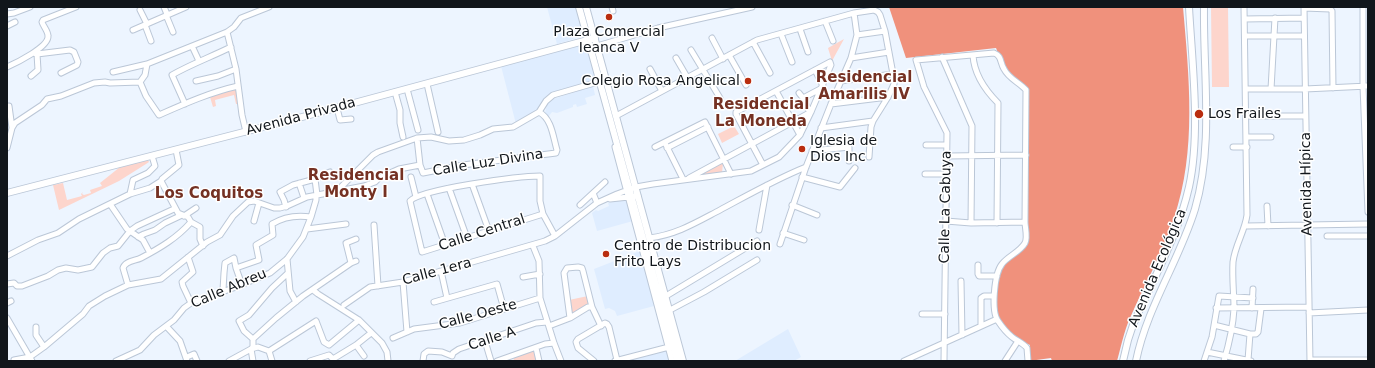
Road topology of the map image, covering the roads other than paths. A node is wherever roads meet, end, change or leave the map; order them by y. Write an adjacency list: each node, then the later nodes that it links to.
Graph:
1 (30, 7): 16 (street)
2 (76, 7): 46 (street)
3 (164, 7): 17 (street)
4 (186, 7): 17 (street)
5 (269, 7): 29 (street)
6 (578, 7): 36 (main road)
7 (586, 7): 36 (main road)
8 (752, 7): 41 (street)
9 (1189, 7): 314 (main road, Avenida Ecológica)
10 (1204, 7): 315 (main road)
11 (1244, 7): 20 (street)
12 (1363, 7): 74 (street)
13 (1304, 8): 19 (street, Avenida Hípica); 76 (street)
14 (140, 10): 23 (street)
15 (854, 13): 21 (street); 27 (street); 31 (street)
16 (7, 14)
17 (167, 15): 23 (street); 28 (street)
18 (1275, 18): 19 (street); 20 (street); 33 (street)
19 (1304, 18): 34 (street, Avenida Hípica)
20 (1245, 19): 32 (street)
21 (825, 21): 25 (street); 38 (street)
22 (15, 22): 24 (street)
23 (146, 24): 26 (street); 37 (street)
24 (7, 26)
25 (800, 29): 30 (street); 44 (street)
26 (133, 30)
27 (884, 31): 31 (street); 45 (street)
28 (173, 32)
29 (227, 32): 40 (street); 42 (street)
30 (781, 34): 39 (street); 54 (street)
31 (858, 35): 51 (street)
32 (1245, 36): 33 (street); 78 (street)
33 (1274, 36): 34 (street); 79 (street)
34 (1304, 36): 80 (street, Avenida Hípica)
35 (712, 38): 52 (street)
36 (590, 39): 41 (main road); 70 (street); 71 (main road, Avenida Privada); 153 (main road)
37 (151, 41)
38 (832, 41)
39 (753, 42): 47 (street); 63 (street)
40 (192, 46): 53 (street); 55 (street)
41 (597, 46): 94 (main road)
42 (231, 47): 53 (street); 57 (street)
43 (691, 50): 59 (street)
44 (808, 52)
45 (889, 52): 51 (street); 64 (street)
46 (35, 53): 56 (street); 62 (street); 65 (street)
47 (729, 55): 52 (street); 72 (street)
48 (973, 55): 49 (street); 125 (street); 126 (street)
49 (942, 57): 117 (street, Calle La Cabuya); 129 (street)
50 (676, 58): 66 (street)
51 (851, 58): 68 (street)
52 (723, 59): 59 (street)
53 (199, 61): 88 (street)
54 (792, 62)
55 (147, 64): 61 (street); 69 (street)
56 (7, 67)
57 (236, 69): 67 (street); 73 (street)
58 (650, 69): 81 (street)
59 (703, 69): 66 (street); 86 (street)
60 (815, 70): 75 (street); 75 (street, Calle 1era); 82 (street)
61 (113, 72)
62 (61, 73)
63 (770, 73)
64 (893, 74): 68 (street); 85 (street)
65 (31, 76)
66 (687, 77): 81 (street)
67 (196, 81)
68 (841, 81): 89 (street)
69 (140, 82): 88 (street); 103 (street)
70 (598, 82): 92 (street); 153 (street)
71 (427, 84): 77 (main road, Avenida Privada); 107 (street)
72 (746, 85)
73 (238, 86): 88 (street); 106 (street)
74 (1366, 86): 76 (street); 98 (street)
75 (822, 87): 87 (street); 93 (street, Calle 1era)
76 (1333, 88): 80 (street)
77 (407, 89): 83 (main road, Avenida Privada); 105 (street)
78 (1246, 89): 79 (street); 95 (street)
79 (1271, 89): 80 (street)
80 (1305, 89): 96 (street, Avenida Hípica)
81 (662, 91): 94 (street)
82 (776, 91): 101 (street); 115 (street)
83 (395, 92): 91 (main road, Avenida Privada); 109 (street)
84 (800, 93): 87 (street)
85 (888, 97): 89 (street); 100 (street)
86 (720, 98)
87 (803, 98): 93 (street)
88 (185, 104)
89 (831, 104): 104 (street)
90 (9, 106): 97 (street)
91 (337, 108): 99 (street); 106 (main road, Avenida Privada)
92 (539, 112): 112 (street); 134 (street, Calle Luz Divina)
93 (811, 112): 101 (street); 108 (street, Calle 1era)
94 (616, 116): 153 (main road)
95 (1246, 116): 96 (street); 110 (street)
96 (1305, 116): 190 (street, Avenida Hípica)
97 (9, 117): 103 (street)
98 (1366, 117): 113 (street)
99 (350, 119)
100 (873, 121): 104 (street); 130 (street)
101 (792, 122): 108 (street); 115 (street)
102 (708, 127): 114 (street); 122 (street); 131 (street)
103 (12, 128): 121 (street)
104 (821, 128): 124 (street)
105 (418, 130)
106 (246, 132): 123 (main road, Avenida Privada)
107 (438, 132)
108 (800, 135): 135 (street, Calle 1era)
109 (403, 137)
110 (1246, 137): 111 (street); 120 (street)
111 (1271, 137)
112 (417, 138): 134 (street); 154 (street)
113 (1367, 139): 133 (street)
114 (664, 143): 118 (street); 122 (street)
115 (751, 144): 131 (street); 135 (street)
116 (926, 145): 117 (street)
117 (946, 145): 128 (street, Calle La Cabuya)
118 (655, 147)
119 (1232, 147): 120 (street)
120 (1246, 147): 188 (street)
121 (7, 148)
122 (667, 148): 146 (street)
123 (176, 150): 127 (main road, Avenida Privada); 147 (street)
124 (812, 151): 132 (street); 136 (street)
125 (997, 155): 126 (street); 129 (street); 184 (street)
126 (1026, 155): 182 (street)
127 (152, 156): 155 (main road, Avenida Privada); 157 (street)
128 (947, 156): 129 (street); 141 (street, Calle La Cabuya)
129 (972, 156): 183 (street)
130 (869, 157)
131 (725, 161): 139 (street); 142 (street); 146 (street)
132 (849, 161)
133 (1367, 161): 164 (street)
134 (420, 165): 154 (street)
135 (763, 165): 139 (street, Calle 1era)
136 (806, 167): 144 (street); 151 (street)
137 (855, 168): 144 (street)
138 (330, 172): 145 (street)
139 (731, 174): 142 (street, Calle 1era)
140 (925, 174): 141 (street)
141 (946, 174): 180 (street, Calle La Cabuya)
142 (725, 175): 146 (street, Calle 1era)
143 (411, 177): 162 (street)
144 (802, 177): 169 (street)
145 (315, 179): 149 (street); 159 (street, Calle Abreu)
146 (685, 179): 153 (street, Calle 1era)
147 (161, 181): 157 (street); 172 (street)
148 (605, 182): 156 (street)
149 (299, 183): 161 (street); 171 (street)
150 (472, 184): 152 (street); 175 (street); 194 (street)
151 (767, 185): 192 (street); 201 (street)
152 (449, 188): 158 (street); 200 (street)
153 (631, 189): 160 (main road); 160 (street); 163 (street, Calle 1era)
154 (338, 190): 159 (street)
155 (7, 193)
156 (593, 193): 166 (street); 168 (street)
157 (130, 194): 167 (street)
158 (427, 194): 162 (street); 206 (street)
159 (317, 195): 161 (street); 178 (street, Calle Abreu)
160 (633, 197): 163 (street); 201 (main road); 274 (street); 308 (main road)
161 (304, 198): 171 (street)
162 (413, 198): 206 (street, Calle Central)
163 (607, 199): 166 (street, Calle 1era)
164 (1368, 200): 174 (street)
165 (259, 203): 171 (street); 179 (street); 207 (street)
166 (597, 203): 196 (street, Calle 1era)
167 (110, 204): 193 (street); 210 (street)
168 (580, 205)
169 (792, 205): 177 (street); 195 (street)
170 (1267, 206): 189 (street)
171 (286, 207)
172 (174, 208): 176 (street); 193 (street)
173 (196, 208): 176 (street)
174 (1368, 212)
175 (543, 214): 194 (street, Calle Central); 196 (street)
176 (183, 215): 181 (street); 199 (street)
177 (816, 215)
178 (311, 217): 191 (street, Calle Abreu); 215 (street)
179 (254, 221)
180 (946, 221): 183 (street); 250 (street, Calle La Cabuya)
181 (191, 222): 207 (street); 209 (street)
182 (1025, 222): 184 (street); 220 (street)
183 (971, 223): 184 (street)
184 (997, 223)
185 (346, 224): 191 (street)
186 (1368, 224): 190 (street)
187 (374, 225): 226 (street)
188 (1246, 226): 189 (street); 232 (street)
189 (1268, 226): 190 (street)
190 (1308, 226): 247 (street, Avenida Hípica)
191 (307, 229): 212 (street, Calle Abreu)
192 (760, 230)
193 (130, 231): 199 (street); 223 (street)
194 (489, 231): 200 (street, Calle Central)
195 (784, 233): 203 (street); 205 (street)
196 (555, 236): 208 (street, Calle 1era)
197 (1327, 236): 198 (street)
198 (1368, 236)
199 (138, 237): 209 (street)
200 (467, 238): 206 (street, Calle Central)
201 (649, 238): 230 (main road)
202 (356, 240): 229 (street)
203 (804, 240)
204 (757, 241): 230 (street)
205 (780, 244)
206 (445, 245)
207 (203, 246): 211 (street)
208 (533, 246): 216 (street, Calle 1era); 218 (street)
209 (150, 253): 225 (street)
210 (7, 256)
211 (188, 257): 225 (street); 238 (street)
212 (287, 259): 217 (street); 224 (street, Calle Abreu)
213 (757, 260): 246 (street)
214 (978, 265): 220 (street)
215 (236, 268): 224 (street); 228 (street)
216 (441, 271): 222 (street, Calle 1era); 233 (street)
217 (288, 273): 236 (street); 267 (street)
218 (540, 274): 219 (street); 234 (street)
219 (523, 276)
220 (996, 276): 231 (street)
221 (961, 281): 265 (street)
222 (403, 282): 226 (street, Calle 1era); 262 (street)
223 (7, 284)
224 (242, 284): 228 (street, Calle Abreu)
225 (128, 286): 273 (street)
226 (378, 286): 239 (street, Calle 1era)
227 (1253, 289): 235 (street)
228 (223, 290): 238 (street, Calle Abreu)
229 (313, 290): 236 (street); 254 (street)
230 (666, 296): 246 (main road)
231 (994, 296): 253 (street); 259 (street)
232 (1234, 296): 235 (street); 241 (street); 242 (street)
233 (447, 298): 237 (street); 244 (street)
234 (540, 298): 244 (street, Calle Oeste); 255 (street)
235 (1253, 298): 243 (street)
236 (296, 302): 267 (street)
237 (434, 302)
238 (192, 303): 257 (street, Calle Abreu)
239 (344, 304)
240 (592, 307): 252 (street, Calle A); 252 (street); 258 (street)
241 (1216, 308): 242 (street); 256 (street)
242 (1234, 308): 243 (street); 261 (street)
243 (1252, 308): 245 (street)
244 (504, 309): 262 (street, Calle Oeste)
245 (1261, 309): 247 (street); 264 (street)
246 (670, 310): 309 (main road)
247 (1309, 310): 248 (street); 317 (street, Avenida Hípica)
248 (1368, 310)
249 (922, 314): 250 (street)
250 (945, 314): 271 (street, Calle La Cabuya)
251 (7, 318): 282 (street)
252 (570, 318): 255 (street, Calle A)
253 (997, 319): 259 (street); 269 (street)
254 (360, 320): 263 (street); 277 (street)
255 (548, 324): 268 (street, Calle A); 270 (street)
256 (1214, 325): 261 (street); 278 (street)
257 (166, 326): 279 (street, Calle Abreu); 283 (street)
258 (601, 326): 305 (street); 306 (street)
259 (981, 326): 265 (street)
260 (36, 327): 273 (street)
261 (1232, 330): 264 (street); 285 (street)
262 (407, 332): 266 (street, Calle Oeste)
263 (371, 333): 272 (street); 299 (street)
264 (1250, 334): 289 (street)
265 (962, 335): 271 (street)
266 (393, 338)
267 (253, 339): 276 (street)
268 (485, 341): 284 (street, Calle A); 301 (street)
269 (1018, 341): 312 (street); 313 (street)
270 (554, 343): 275 (street); 304 (street)
271 (944, 343): 310 (street); 311 (street, Calle La Cabuya)
272 (356, 345): 280 (street); 288 (street)
273 (44, 347): 282 (street)
274 (669, 347): 306 (street); 307 (street)
275 (536, 348): 281 (street); 303 (street)
276 (251, 349): 277 (street); 295 (street); 296 (street)
277 (269, 351): 297 (street)
278 (1207, 352): 285 (street); 316 (street)
279 (130, 354): 292 (street, Calle Abreu); 293 (street)
280 (364, 356)
281 (515, 358): 302 (street)
282 (31, 359): 287 (street)
283 (187, 359): 294 (street)
284 (452, 359): 300 (street, Calle A)
285 (1225, 359): 286 (street)
286 (1234, 359): 289 (street)
287 (14, 360)
288 (332, 360): 298 (street)
289 (1249, 360)
290 (1347, 360): 291 (street); 317 (street)
291 (1368, 360)
292 (116, 361)
293 (132, 361)
294 (197, 361)
295 (229, 361)
296 (254, 361)
297 (272, 361)
298 (310, 361)
299 (388, 361)
300 (423, 361)
301 (491, 361)
302 (497, 361)
303 (539, 361)
304 (561, 361)
305 (594, 361)
306 (615, 361)
307 (672, 361)
308 (677, 361)
309 (683, 361)
310 (904, 361)
311 (944, 361)
312 (1005, 361)
313 (1028, 361)
314 (1123, 361)
315 (1136, 361)
316 (1204, 361)
317 (1310, 361)

